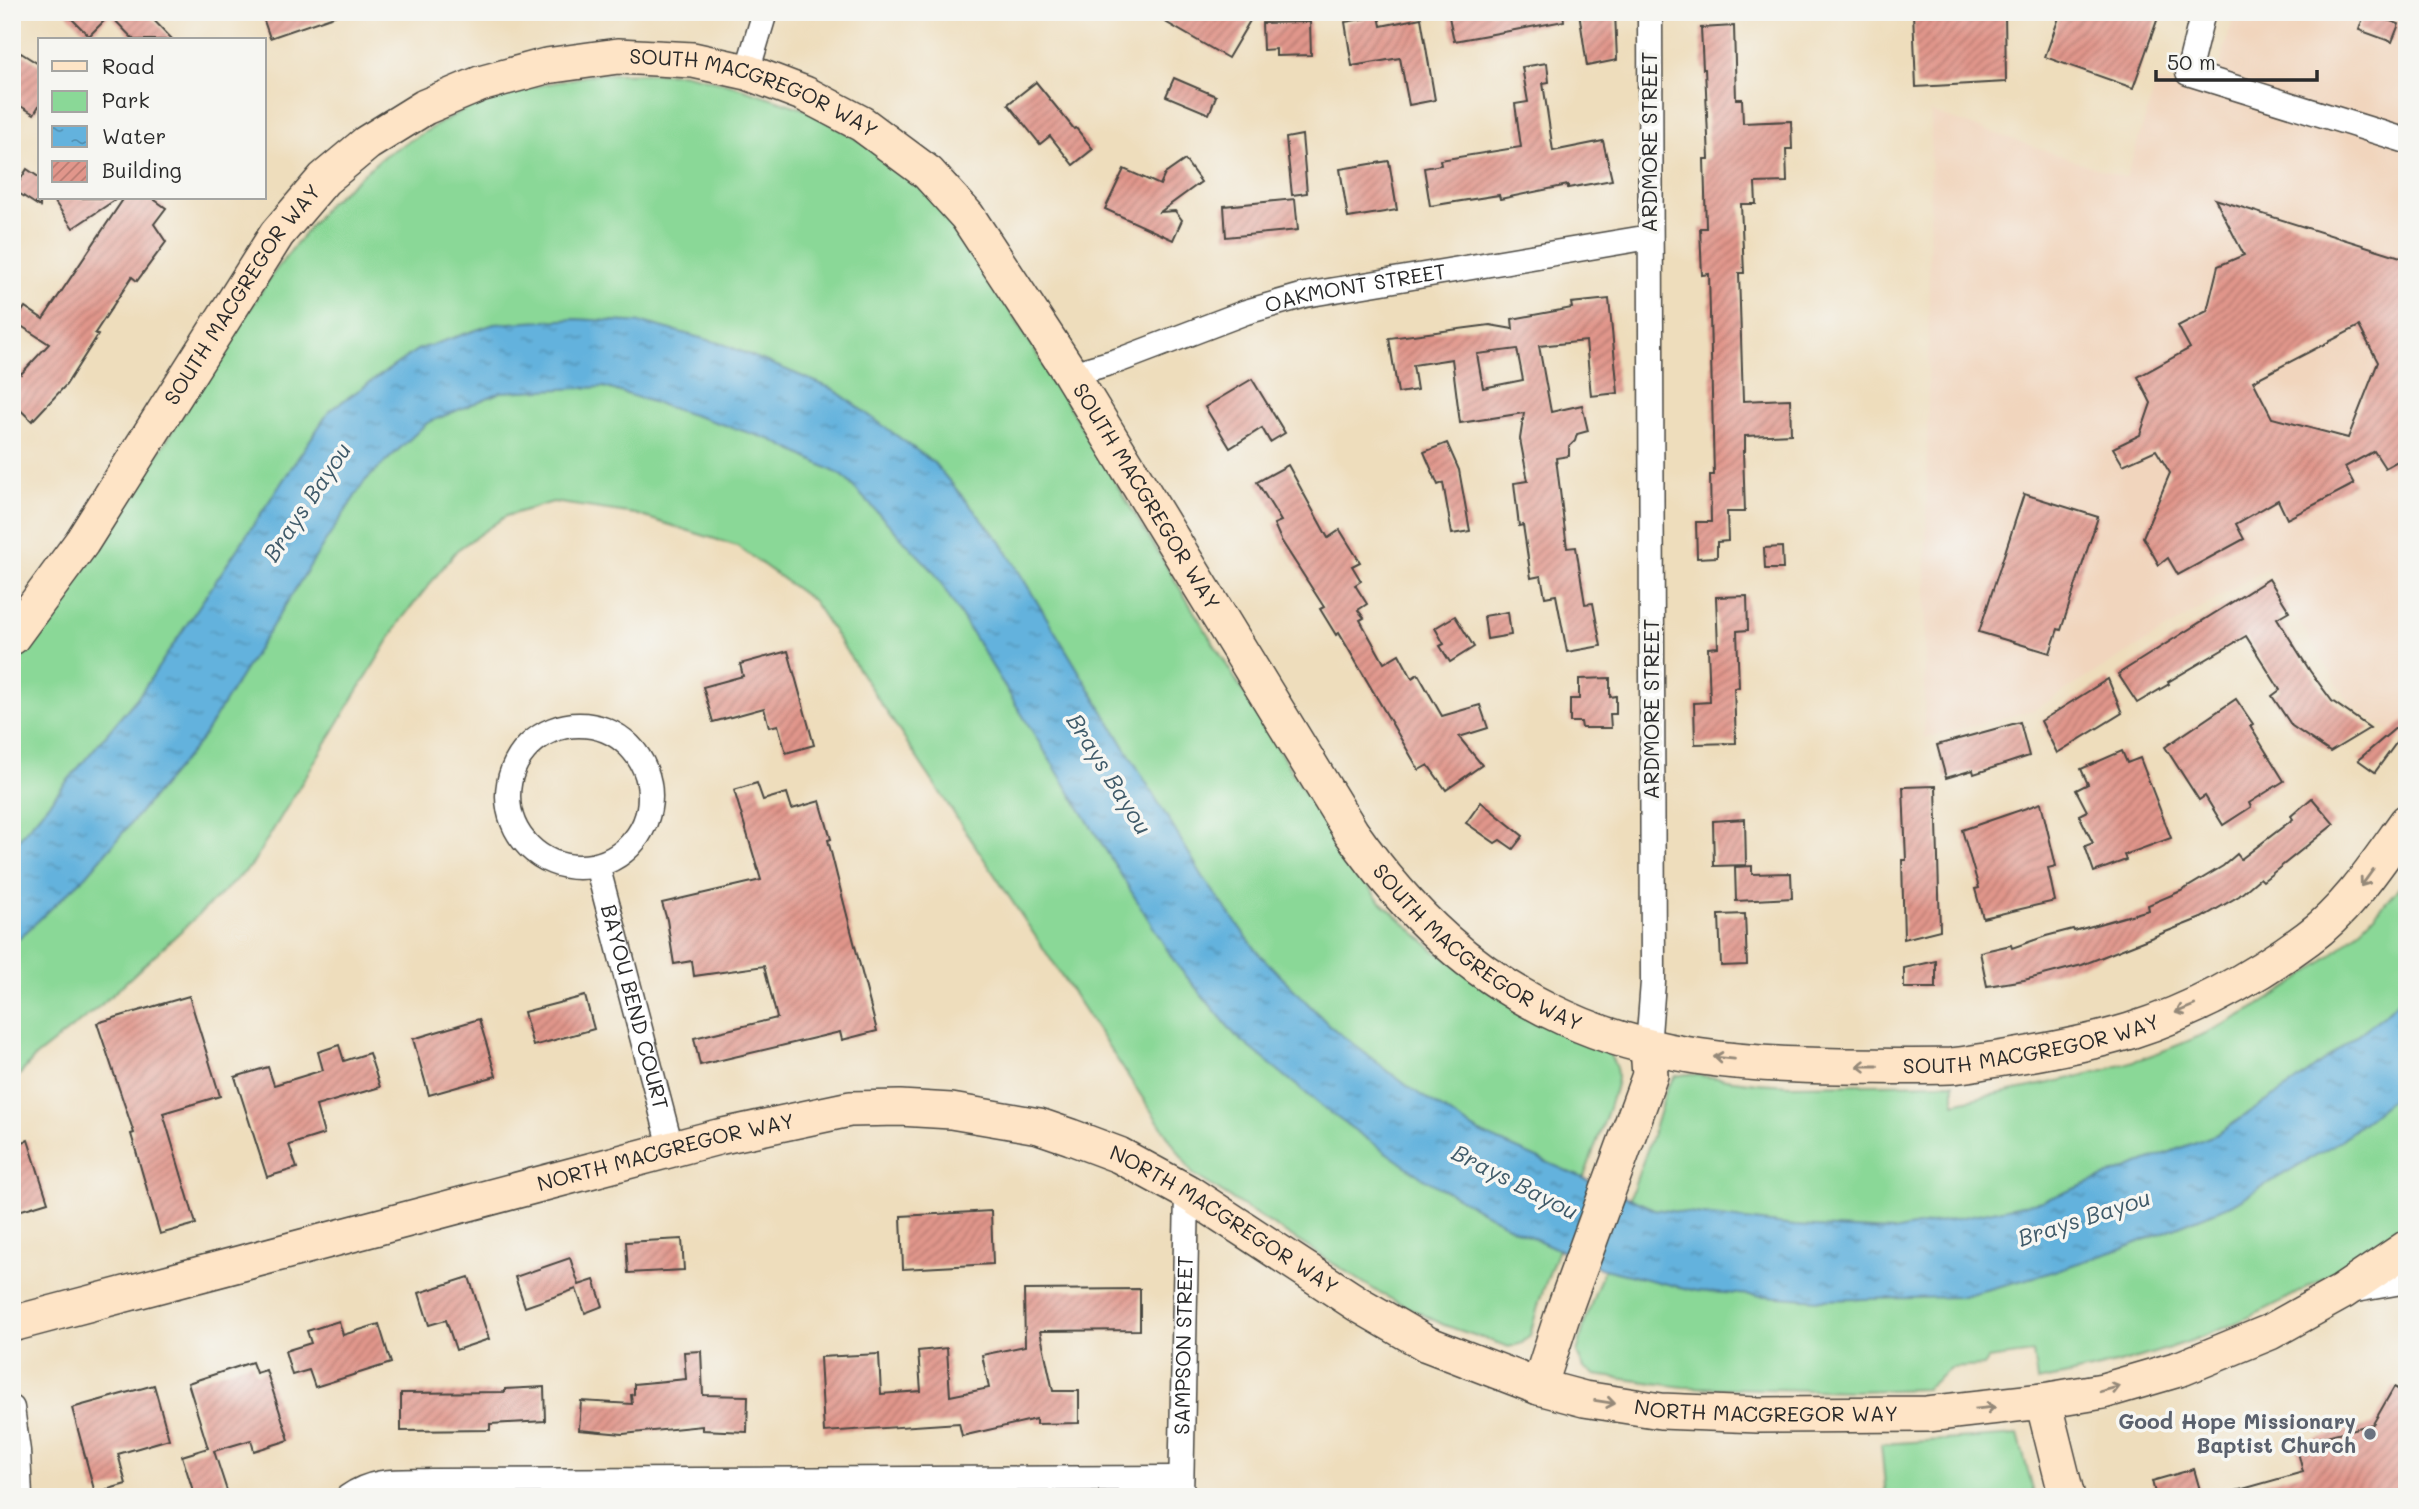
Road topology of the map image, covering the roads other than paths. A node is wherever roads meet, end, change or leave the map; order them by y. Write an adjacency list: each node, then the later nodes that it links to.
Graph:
1 (765, 12): 4 (street)
2 (1650, 12): 6 (street, ARDMORE STREET)
3 (2203, 12): 5 (street)
4 (747, 72): 7 (main road, SOUTH MACGREGOR WAY); 8 (main road, SOUTH MACGREGOR WAY)
5 (2407, 142)
6 (1650, 237): 7 (street, OAKMONT STREET); 11 (street, ARDMORE STREET)
7 (1071, 373): 11 (main road, SOUTH MACGREGOR WAY)
8 (12, 637)
9 (2407, 822): 11 (main road, SOUTH MACGREGOR WAY, one-way to 11)
10 (597, 865): 10 (street); 12 (street, BAYOU BEND COURT)
11 (1648, 1048): 18 (main road, ARDMORE STREET)
12 (672, 1151): 13 (main road, NORTH MACGREGOR WAY); 17 (main road, NORTH MACGREGOR WAY)
13 (1187, 1192): 18 (main road, NORTH MACGREGOR WAY); 21 (street, SAMPSON STREET)
14 (2407, 1248): 16 (main road, NORTH MACGREGOR WAY)
15 (2407, 1282): 16 (street)
16 (2342, 1292): 19 (main road, NORTH MACGREGOR WAY, one-way to 16)
17 (12, 1324)
18 (1539, 1387): 19 (main road, NORTH MACGREGOR WAY, one-way to 19)
19 (2043, 1401): 25 (main road)
20 (12, 1408): 23 (street)
21 (1181, 1487): 22 (street)
22 (428, 1489): 24 (street)
23 (20, 1497)
24 (348, 1497)
25 (2067, 1497)

